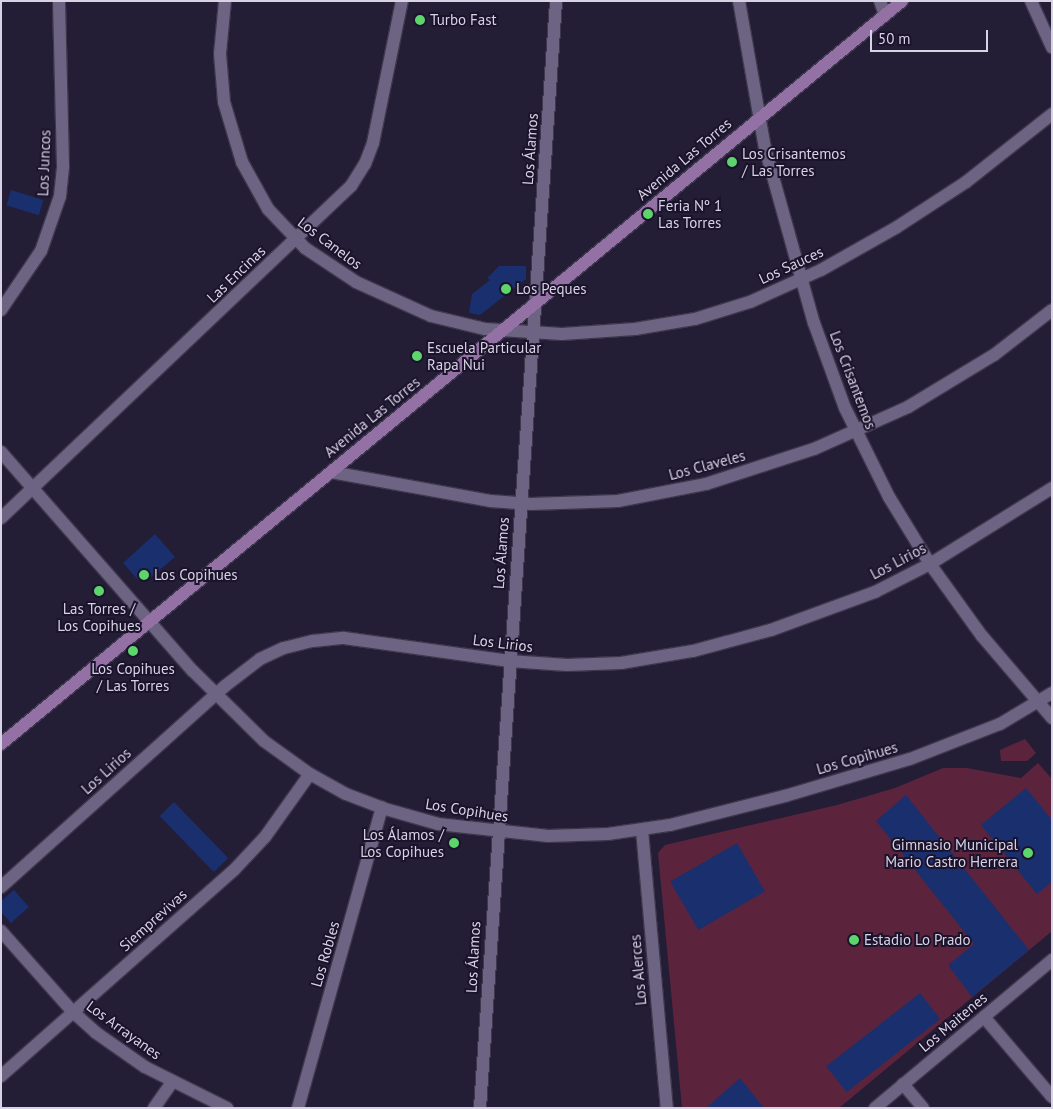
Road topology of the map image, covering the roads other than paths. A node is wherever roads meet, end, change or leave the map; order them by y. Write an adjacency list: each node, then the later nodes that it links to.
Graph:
1 (60, 1): 16 (street, Los Juncos)
2 (225, 1): 13 (street, Los Canelos)
3 (402, 1): 13 (street, Las Encinas)
4 (556, 1): 15 (street, Los Álamos)
5 (739, 1): 12 (street, Los Crisantemos)
6 (880, 1): 9 (street)
7 (902, 1): 9 (main road, Avenida Las Torres)
8 (1030, 1): 10 (street)
9 (885, 15): 12 (main road, Avenida Las Torres)
10 (1052, 48)
11 (1052, 114): 14 (street, Los Sauces)
12 (760, 118): 14 (street, Los Crisantemos); 15 (main road, Avenida Las Torres)
13 (296, 240): 18 (street, Los Canelos); 24 (street, Las Encinas)
14 (801, 280): 19 (street, Los Sauces); 20 (street, Los Crisantemos)
15 (536, 303): 18 (main road, Avenida Las Torres); 19 (street, Los Álamos)
16 (1, 310)
17 (1052, 310): 20 (street, Los Claveles)
18 (501, 331): 19 (street, Los Sauces); 22 (main road, Avenida Las Torres)
19 (532, 334): 25 (street, Los Álamos)
20 (856, 432): 25 (street, Los Claveles); 27 (street, Los Crisantemos)
21 (1, 452): 24 (street, Los Copihues)
22 (331, 472): 25 (street, Los Claveles); 28 (main road, Avenida Las Torres)
23 (1052, 488): 27 (street, Los Lirios)
24 (34, 489): 26 (street, Las Encinas); 28 (street, Los Copihues)
25 (520, 504): 29 (street, Los Álamos)
26 (1, 518)
27 (930, 564): 29 (street, Los Lirios); 32 (street, Los Crisantemos)
28 (149, 622): 31 (street, Los Copihues); 34 (main road, Avenida Las Torres)
29 (509, 661): 31 (street, Los Lirios); 38 (street, Los Álamos)
30 (1052, 693): 32 (street, Los Copihues)
31 (214, 695): 35 (street, Los Copihues); 39 (street, Los Lirios)
32 (1039, 703): 33 (street, Los Crisantemos); 37 (street, Los Copihues)
33 (1052, 718)
34 (1, 744)
35 (310, 774): 36 (street, Los Copihues); 42 (street, Siemprevivas)
36 (382, 808): 38 (street, Los Copihues); 50 (street, Los Robles)
37 (642, 830): 38 (street, Los Copihues); 52 (street, Los Alerces)
38 (497, 832): 51 (street, Los Álamos)
39 (1, 886)
40 (1, 931): 42 (street, Los Arrayanes)
41 (1052, 960): 43 (street, Los Maitenes)
42 (73, 1012): 44 (street, Siemprevivas); 45 (street, Los Arrayanes)
43 (984, 1017): 46 (street, Los Maitenes); 47 (street)
44 (1, 1076)
45 (172, 1082): 48 (street); 49 (street, Los Arrayanes)
46 (903, 1084): 53 (street, Los Maitenes); 54 (street)
47 (1052, 1097)
48 (154, 1108)
49 (227, 1108)
50 (298, 1108)
51 (480, 1108)
52 (667, 1108)
53 (874, 1108)
54 (923, 1108)

